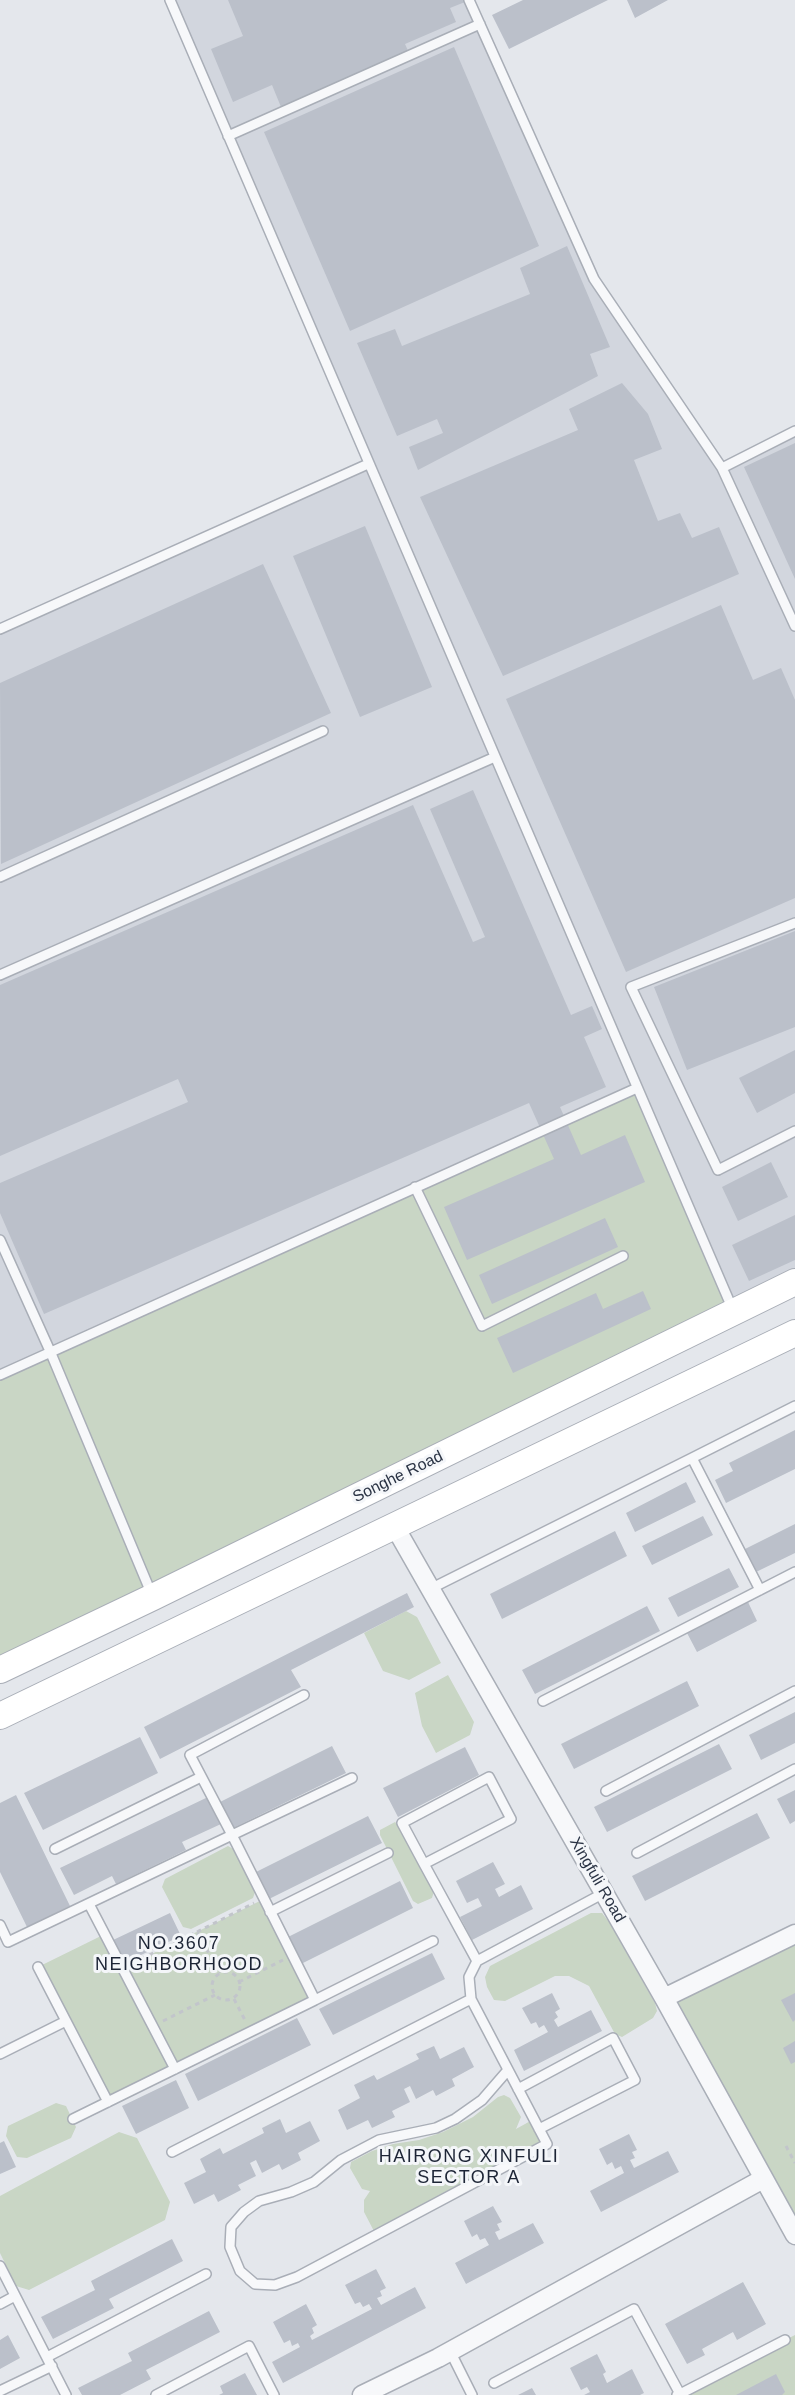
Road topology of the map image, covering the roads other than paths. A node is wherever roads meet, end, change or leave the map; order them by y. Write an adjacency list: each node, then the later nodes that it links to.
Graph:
1 (170, 0): 4 (lane)
2 (469, 0): 3 (lane)
3 (480, 24): 4 (lane); 7 (lane)
4 (228, 136): 6 (lane)
5 (795, 431): 7 (lane)
6 (368, 464): 9 (lane); 11 (lane)
7 (722, 468): 8 (lane)
8 (795, 626)
9 (0, 629)
10 (323, 731): 12 (lane)
11 (495, 757): 14 (lane); 15 (lane)
12 (0, 877)
13 (795, 923): 16 (lane)
14 (0, 975)
15 (637, 1088): 17 (lane); 21 (lane)
16 (795, 1131)
17 (416, 1187): 19 (lane); 23 (lane)
18 (0, 1240): 23 (lane)
19 (623, 1256)
20 (795, 1282): 21 (main road, Songhe Road)
21 (734, 1312): 31 (main road, Songhe Road)
22 (795, 1333): 27 (main road)
23 (50, 1351): 24 (lane); 31 (lane)
24 (0, 1375)
25 (795, 1406): 26 (lane)
26 (692, 1458): 29 (lane); 30 (lane)
27 (395, 1527): 29 (street, Xingfuli Road); 36 (main road)
28 (795, 1572): 30 (lane)
29 (430, 1589): 46 (street, Xingfuli Road)
30 (760, 1590): 35 (lane)
31 (153, 1597): 32 (main road, Songhe Road)
32 (0, 1670)
33 (795, 1691): 40 (lane)
34 (304, 1695): 38 (lane)
35 (543, 1701)
36 (0, 1716)
37 (795, 1769): 44 (lane)
38 (201, 1777): 41 (lane); 42 (lane)
39 (352, 1778): 41 (lane)
40 (606, 1791)
41 (232, 1835): 47 (lane); 48 (lane)
42 (54, 1849)
43 (388, 1853): 48 (lane)
44 (637, 1853)
45 (424, 1864): 45 (lane); 52 (lane)
46 (604, 1893): 52 (lane); 54 (street, Xingfuli Road)
47 (89, 1904): 49 (lane); 59 (lane)
48 (270, 1912): 56 (lane)
49 (0, 1925)
50 (795, 1934): 54 (street)
51 (433, 1941): 56 (lane)
52 (477, 1961): 55 (lane)
53 (38, 1967): 57 (lane)
54 (664, 1998): 66 (street, Xingfuli Road)
55 (471, 1999): 60 (lane); 65 (lane)
56 (315, 2000): 59 (lane)
57 (66, 2021): 58 (lane); 62 (lane)
58 (0, 2054)
59 (175, 2069): 62 (lane)
60 (508, 2070): 61 (lane); 64 (lane)
61 (518, 2089): 64 (lane); 64 (lane)
62 (108, 2102): 63 (lane)
63 (73, 2119)
64 (539, 2129)
65 (171, 2152)
66 (763, 2179): 67 (street, Xingfuli Road); 73 (street)
67 (795, 2235)
68 (0, 2266): 70 (lane)
69 (206, 2274): 74 (lane)
70 (15, 2296): 71 (lane); 74 (lane)
71 (0, 2304)
72 (785, 2340): 77 (lane)
73 (450, 2351): 81 (street); 82 (lane)
74 (49, 2362): 76 (lane); 78 (lane)
75 (494, 2383): 77 (lane)
76 (0, 2391)
77 (679, 2394)
78 (66, 2395)
79 (156, 2395): 80 (lane)
80 (274, 2395)
81 (362, 2395)
82 (472, 2395)

